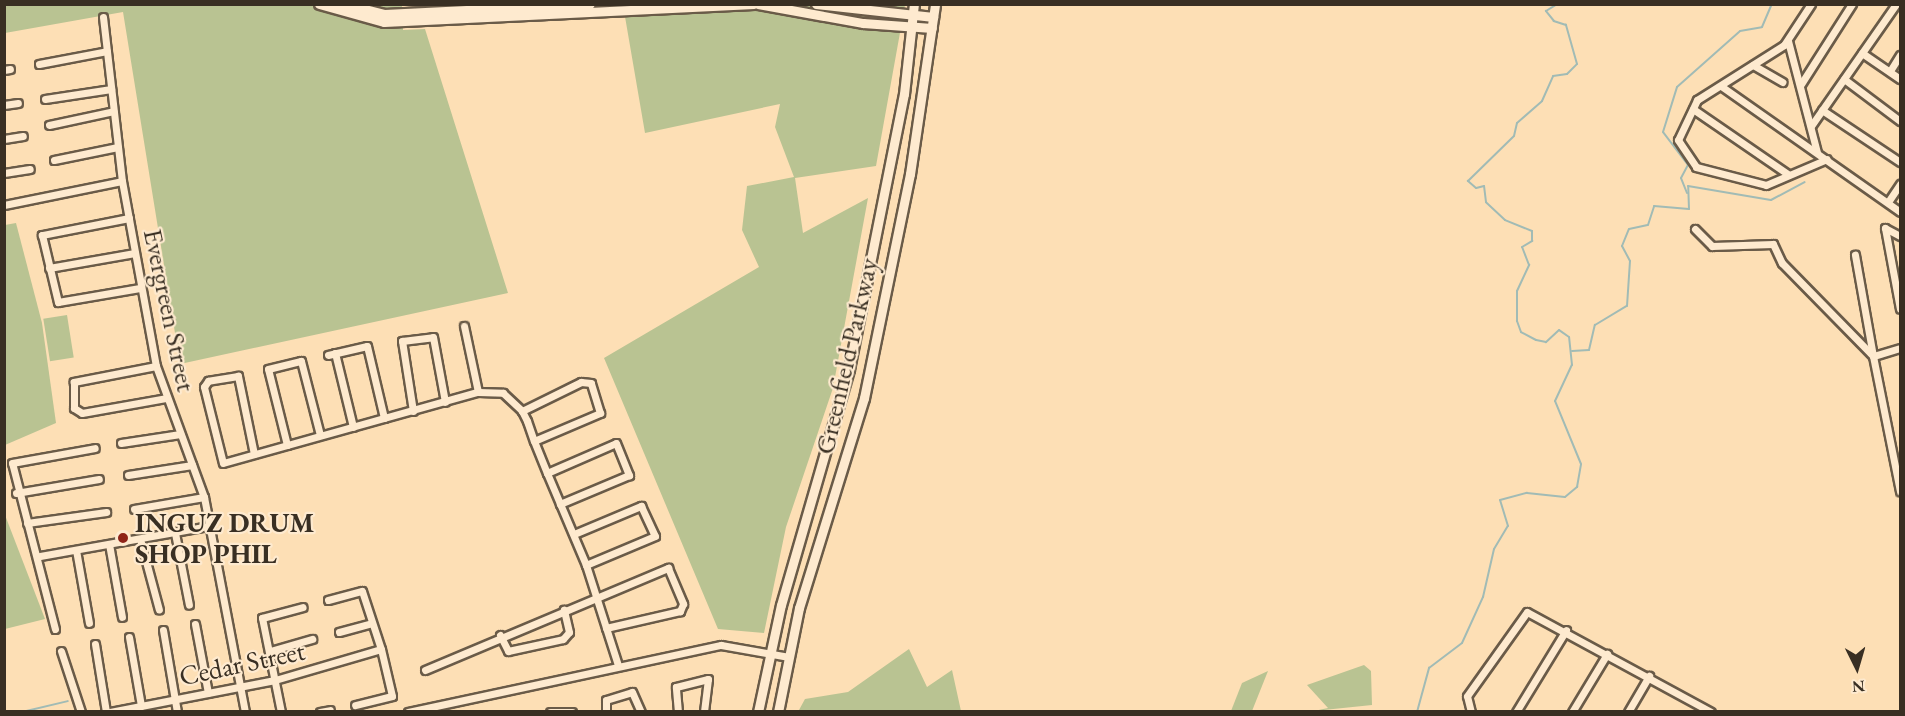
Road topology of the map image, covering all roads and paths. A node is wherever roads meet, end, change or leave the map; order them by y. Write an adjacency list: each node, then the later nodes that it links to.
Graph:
1 (319, 4): 15 (main road)
2 (345, 4): 15 (main road)
3 (590, 4): 15 (main road)
4 (756, 4): 11 (main road); 16 (main road)
5 (816, 4): 12 (main road)
6 (914, 4): 12 (main road, Greenfield Parkway)
7 (934, 4): 14 (main road, Greenfield Parkway)
8 (1811, 4): 18 (street)
9 (1852, 4): 28 (street)
10 (1899, 5): 20 (street)
11 (645, 8): 15 (main road)
12 (913, 16): 14 (main road); 16 (main road, Greenfield Parkway)
13 (103, 17): 19 (street, Evergreen Street)
14 (933, 17): 17 (main road, Greenfield Parkway)
15 (384, 18)
16 (912, 27): 17 (main road); 93 (main road, Greenfield Parkway)
17 (932, 28): 96 (main road, Greenfield Parkway)
18 (1788, 41): 23 (street); 28 (street)
19 (107, 51): 22 (street); 30 (street, Evergreen Street)
20 (1862, 53): 24 (street); 25 (street)
21 (1900, 55): 24 (street)
22 (39, 64)
23 (1753, 65): 27 (street); 29 (street)
24 (1890, 71): 26 (street)
25 (1844, 79): 35 (street); 37 (street)
26 (1900, 79)
27 (1782, 82)
28 (1801, 84): 39 (street)
29 (1720, 86): 34 (street); 43 (street)
30 (111, 89): 31 (street); 36 (street, Evergreen Street)
31 (45, 99)
32 (18, 103): 33 (street)
33 (4, 105)
34 (1692, 109): 49 (street); 49 (street)
35 (1822, 110): 39 (street); 46 (street)
36 (114, 111): 38 (street); 42 (street, Evergreen Street)
37 (1900, 121)
38 (49, 125)
39 (1810, 126): 43 (street)
40 (23, 136): 41 (street)
41 (4, 139)
42 (118, 147): 45 (street); 50 (street, Evergreen Street)
43 (1817, 152): 44 (street)
44 (1827, 159): 49 (street); 52 (street)
45 (54, 160)
46 (1900, 162)
47 (30, 169): 48 (street)
48 (4, 173)
49 (1789, 175)
50 (122, 182): 53 (street); 55 (street, Evergreen Street)
51 (1900, 184): 52 (street)
52 (1887, 202): 54 (street)
53 (4, 205)
54 (1900, 212)
55 (129, 218): 58 (street, Evergreen Street); 60 (street)
56 (1695, 229): 67 (street)
57 (1900, 236): 61 (street)
58 (135, 253): 60 (street); 63 (street, Evergreen Street)
59 (1855, 255): 67 (street)
60 (49, 268): 63 (street)
61 (1893, 273): 62 (street); 64 (street)
62 (1900, 278)
63 (140, 288): 68 (street, Evergreen Street)
64 (1900, 309)
65 (464, 326): 69 (street)
66 (1900, 348): 67 (street)
67 (1873, 356): 87 (street)
68 (156, 366): 70 (street, Evergreen Street); 70 (street)
69 (478, 392): 71 (street); 73 (street)
70 (166, 398): 76 (street, Evergreen Street)
71 (445, 402): 72 (street); 72 (street)
72 (413, 411): 74 (street)
73 (522, 411): 78 (street); 78 (street)
74 (384, 418): 75 (street); 75 (street)
75 (353, 427): 77 (street)
76 (180, 434): 79 (street); 83 (street, Evergreen Street)
77 (320, 435): 80 (street); 80 (street)
78 (534, 441): 84 (street)
79 (121, 443)
80 (287, 445): 82 (street)
81 (95, 448): 88 (street)
82 (254, 454): 82 (street)
83 (192, 465): 85 (street); 89 (street, Evergreen Street)
84 (547, 473): 90 (street); 90 (street)
85 (128, 475)
86 (99, 478): 88 (street)
87 (1900, 491)
88 (16, 493): 94 (street)
89 (204, 497): 91 (street); 95 (street, Evergreen Street)
90 (560, 504): 98 (street)
91 (134, 508)
92 (106, 512): 94 (street)
93 (806, 520): 96 (main road); 126 (main road, Greenfield Parkway)
94 (27, 523): 102 (street)
95 (208, 526): 97 (street); 133 (street, Evergreen Street)
96 (824, 526): 128 (main road, Greenfield Parkway)
97 (176, 533): 99 (street); 106 (street)
98 (574, 534): 103 (street); 103 (street)
99 (140, 539): 100 (street); 108 (street)
100 (109, 544): 101 (street); 110 (street)
101 (76, 550): 102 (street); 111 (street)
102 (40, 556): 115 (street)
103 (586, 564): 104 (street)
104 (597, 598): 109 (street); 114 (street); 114 (street)
105 (328, 600): 112 (street)
106 (189, 605)
107 (303, 607): 125 (street)
108 (159, 610)
109 (564, 610): 119 (street); 119 (street)
110 (122, 617)
111 (89, 623)
112 (372, 623): 118 (street); 123 (street)
113 (195, 624): 134 (street)
114 (606, 628): 129 (street)
115 (56, 629)
116 (163, 630): 135 (street)
117 (1566, 630): 127 (street); 155 (street); 156 (street)
118 (339, 632)
119 (500, 635): 130 (street)
120 (129, 637): 137 (street)
121 (312, 639): 125 (street)
122 (95, 644): 141 (street)
123 (381, 649): 132 (street, Cedar Street); 136 (street)
124 (61, 651): 140 (street)
125 (270, 651): 132 (street)
126 (770, 653): 128 (street); 129 (street); 153 (main road, Greenfield Parkway)
127 (1607, 654): 131 (street); 157 (street)
128 (789, 657): 154 (main road, Greenfield Parkway)
129 (618, 665): 138 (street)
130 (425, 670)
131 (1649, 676): 158 (street); 159 (street)
132 (275, 680): 133 (street, Cedar Street); 144 (street)
133 (242, 687): 134 (street, Cedar Street); 143 (street, Evergreen Street)
134 (208, 693): 135 (street, Cedar Street)
135 (174, 699): 137 (street, Cedar Street); 142 (street)
136 (355, 705)
137 (141, 706): 141 (street, Cedar Street)
138 (429, 709): 146 (street)
139 (330, 710): 145 (street)
140 (81, 711)
141 (108, 711)
142 (177, 711)
143 (245, 711)
144 (281, 711)
145 (320, 711)
146 (408, 711)
147 (550, 711): 148 (street)
148 (572, 711)
149 (606, 711): 150 (street)
150 (641, 711)
151 (678, 711): 152 (street)
152 (704, 711)
153 (758, 711)
154 (778, 711)
155 (1471, 711)
156 (1516, 711)
157 (1572, 711)
158 (1628, 711)
159 (1711, 711)

